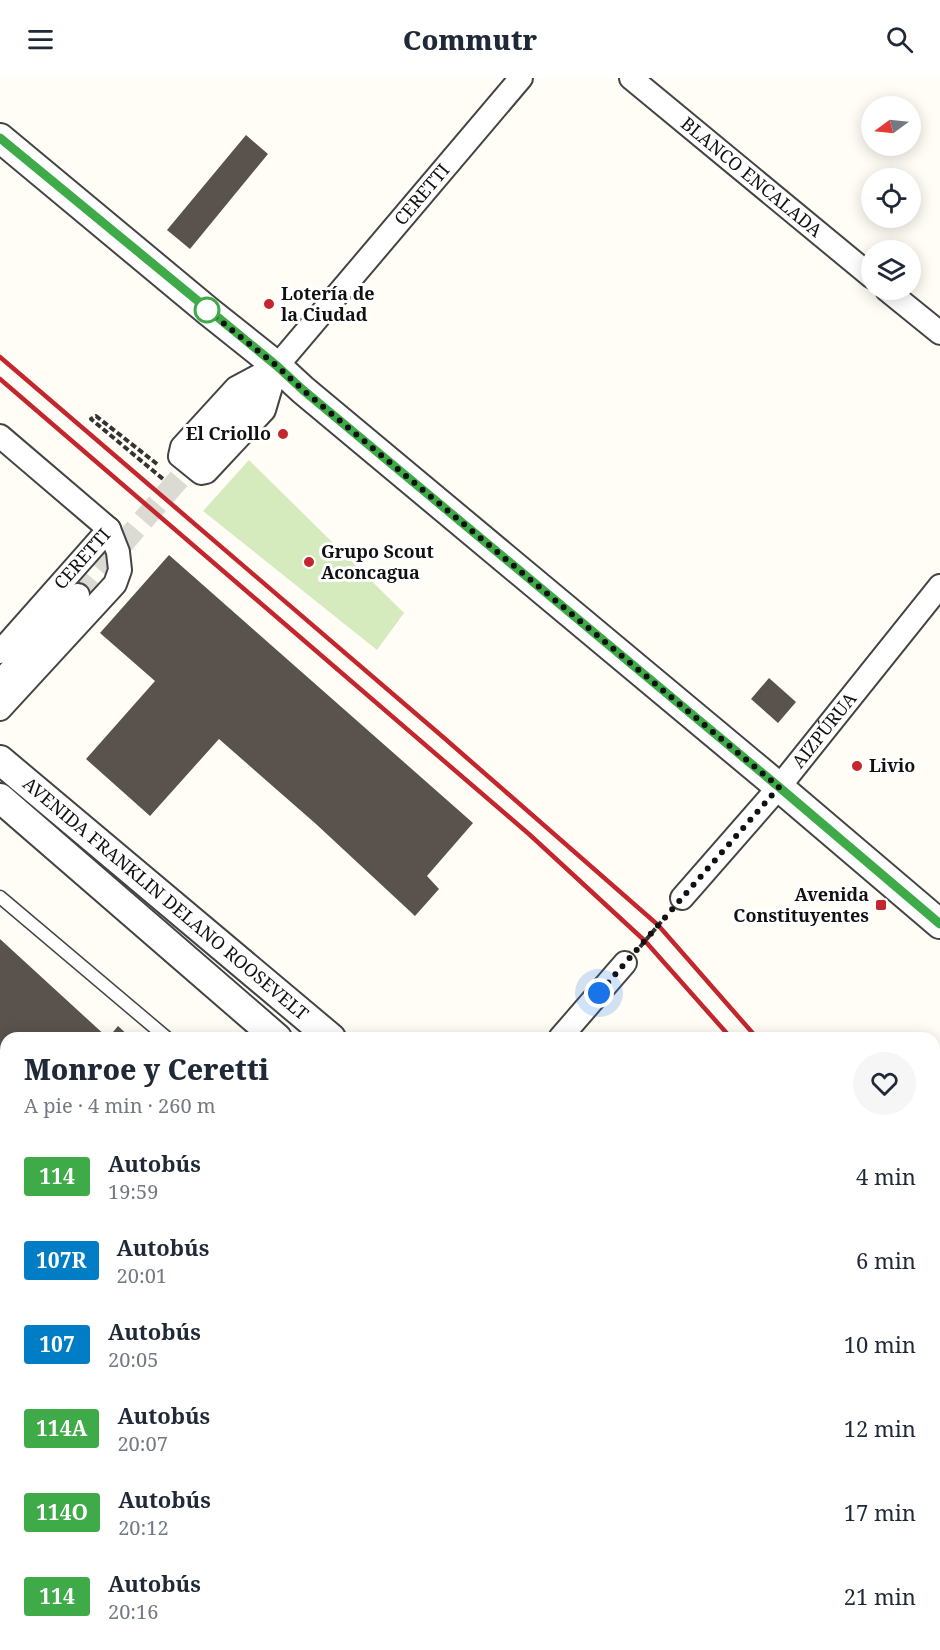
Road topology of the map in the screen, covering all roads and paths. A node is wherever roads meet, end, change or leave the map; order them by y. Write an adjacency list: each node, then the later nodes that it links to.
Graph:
1 (521, 78): 7 (street, CERETTI)
2 (631, 78): 4 (street, BLANCO ENCALADA)
3 (0, 138): 7 (street)
4 (861, 268)
5 (899, 300): 6 (street)
6 (940, 333)
7 (277, 366): 9 (street, CERETTI); 9 (street, CERETTI); 18 (street)
8 (0, 436): 11 (street)
9 (189, 456): 10 (path)
10 (163, 479)
11 (109, 529): 14 (street, CERETTI); 16 (street, CERETTI)
12 (940, 586): 18 (street, AIZPÚRUA)
13 (78, 595): 15 (street, CERETTI)
14 (0, 652)
15 (0, 682)
16 (0, 710)
17 (0, 760): 26 (street, AVENIDA FRANKLIN DELANO ROOSEVELT)
18 (779, 787): 21 (street, AIZPÚRUA); 22 (street)
19 (0, 798): 25 (street, AVENIDA FRANKLIN DELANO ROOSEVELT)
20 (0, 897): 24 (lane)
21 (681, 898): 23 (path)
22 (940, 924)
23 (625, 963): 27 (street)
24 (161, 1032)
25 (270, 1032)
26 (324, 1032)
27 (565, 1032)

